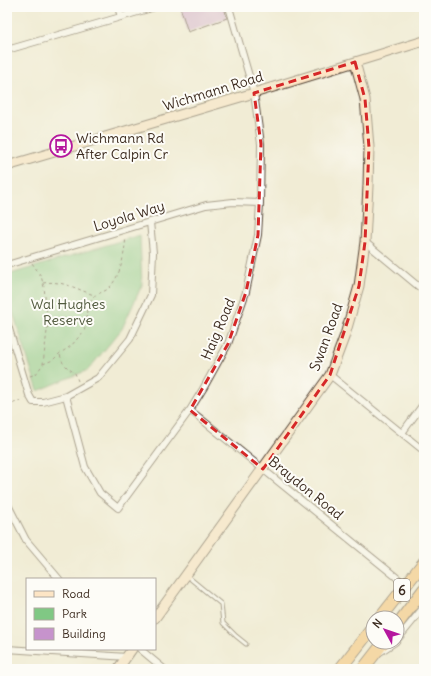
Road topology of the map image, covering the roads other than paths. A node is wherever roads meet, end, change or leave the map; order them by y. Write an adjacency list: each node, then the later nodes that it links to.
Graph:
1 (118, 7): 4 (street)
2 (155, 7): 4 (street)
3 (229, 7): 8 (street, Haig Road)
4 (121, 17): 6 (street)
5 (424, 41): 7 (street, Wichmann Road)
6 (7, 50)
7 (355, 62): 8 (street, Wichmann Road); 13 (street, Swan Road)
8 (254, 93): 10 (street, Wichmann Road); 11 (street, Haig Road)
9 (7, 155): 10 (street)
10 (8, 167)
11 (260, 203): 12 (street, Loyola Way); 20 (street, Haig Road)
12 (150, 222): 14 (street, Loyola Way); 18 (street)
13 (365, 242): 15 (street); 17 (street, Swan Road)
14 (7, 265)
15 (424, 291)
16 (7, 322): 18 (street)
17 (330, 375): 21 (street); 23 (street, Swan Road)
18 (66, 396): 20 (street, Haig Road)
19 (424, 403): 21 (street)
20 (190, 410): 23 (street, Braydon Road)
21 (402, 432): 22 (street)
22 (424, 451)
23 (263, 469): 26 (street, Swan Road); 28 (street, Braydon Road)
24 (7, 504): 27 (street)
25 (424, 562): 28 (highway, 6)
26 (186, 575): 33 (street, Swan Road); 36 (lane)
27 (58, 578)
28 (406, 585): 31 (highway, 6)
29 (424, 589): 32 (highway, 6)
30 (424, 607): 34 (street)
31 (386, 610)
32 (405, 614)
33 (156, 617)
34 (405, 630)
35 (365, 637): 46 (highway)
36 (246, 644)
37 (7, 649): 43 (street)
38 (131, 650): 43 (street)
39 (141, 650): 45 (street)
40 (378, 650): 42 (highway)
41 (383, 650): 42 (street)
42 (373, 656): 47 (highway)
43 (127, 657): 44 (street)
44 (118, 669)
45 (164, 669)
46 (340, 669)
47 (363, 669)

